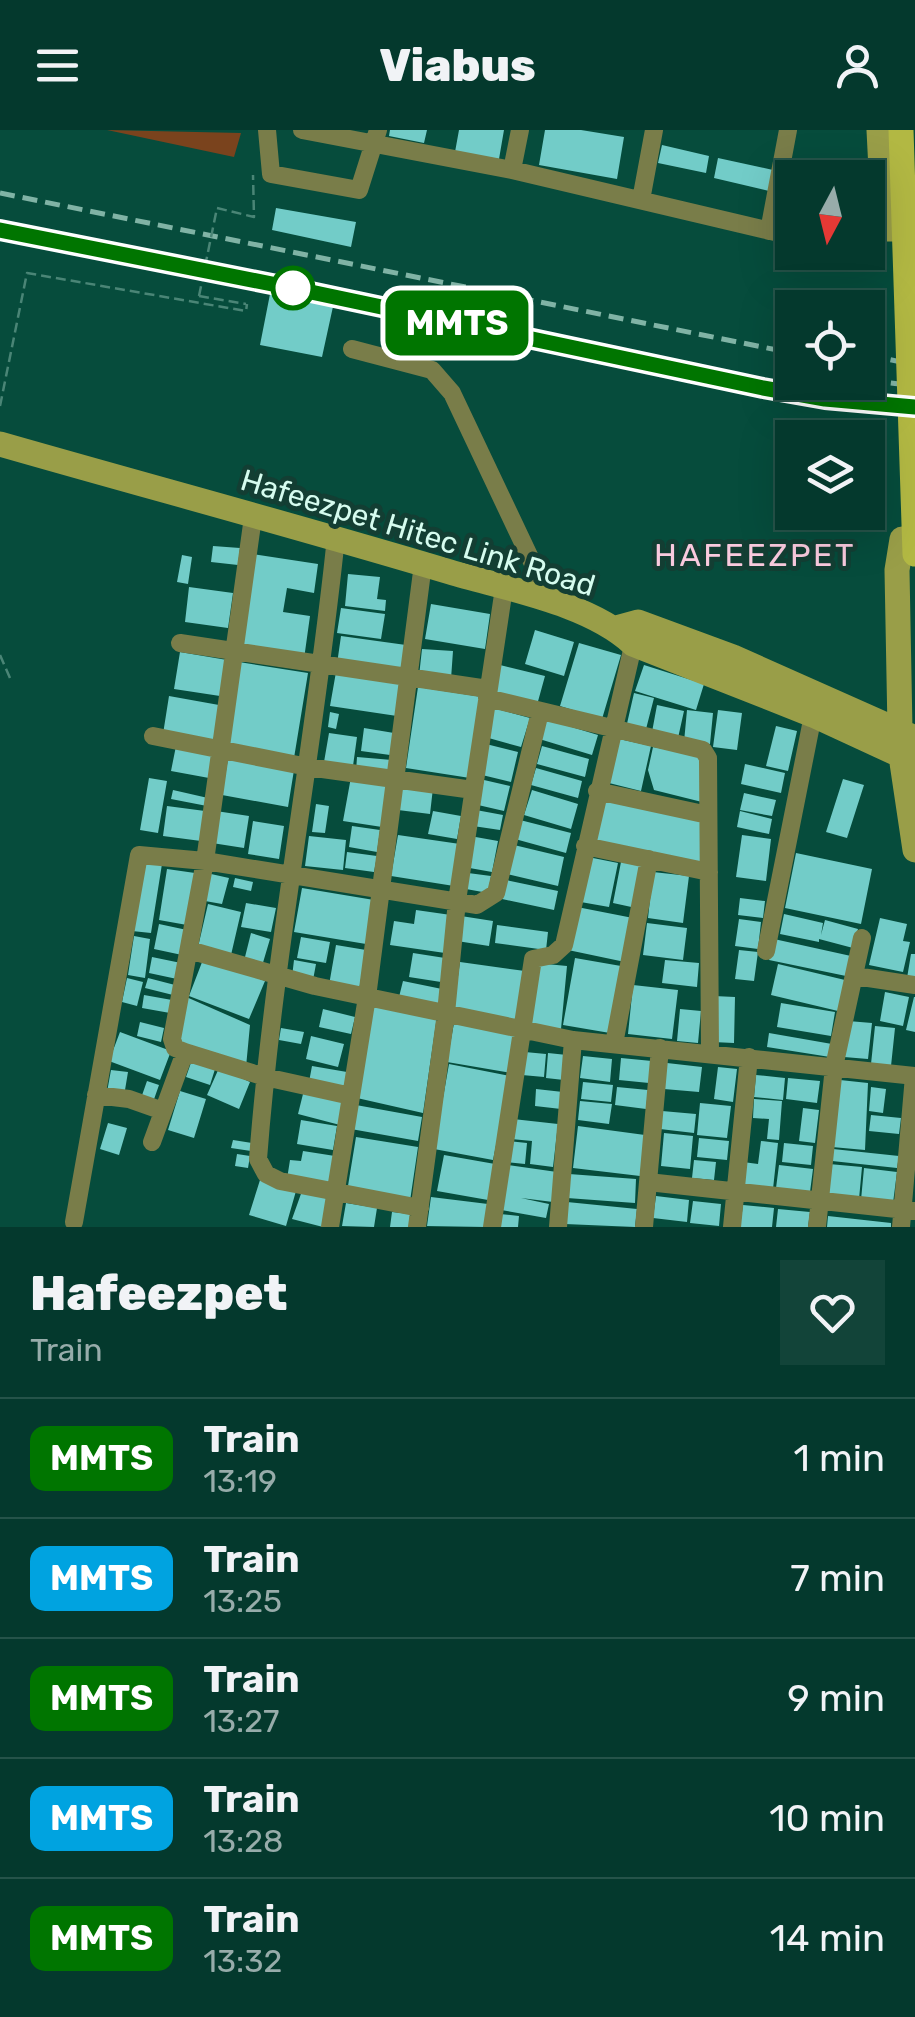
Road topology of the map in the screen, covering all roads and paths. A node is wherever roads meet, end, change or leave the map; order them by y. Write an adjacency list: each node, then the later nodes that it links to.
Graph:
1 (266, 130): 8 (street)
2 (302, 130): 8 (street)
3 (520, 130): 10 (street)
4 (654, 130): 11 (street)
5 (788, 130): 14 (street)
6 (886, 131): 7 (main road); 9 (main road); 23 (main road, bridge)
7 (915, 131)
8 (376, 138): 10 (street)
9 (883, 160)
10 (512, 170): 11 (street)
11 (641, 200): 14 (street)
12 (254, 217): 18 (path, bridge)
13 (915, 229): 16 (main road)
14 (769, 231): 15 (street)
15 (775, 232)
16 (885, 232)
17 (352, 349): 26 (street)
18 (0, 406)
19 (0, 444): 20 (main road, Hafeezpet Hitec Link Road)
20 (254, 517): 21 (main road, Hafeezpet Hitec Link Road); 29 (street)
21 (336, 537): 24 (main road, Hafeezpet Hitec Link Road); 31 (street)
22 (915, 539): 39 (main road)
23 (915, 554)
24 (423, 564): 25 (main road, Hafeezpet Hitec Link Road); 32 (street)
25 (504, 588): 26 (main road, Hafeezpet Hitec Link Road); 34 (street)
26 (551, 602): 27 (main road, Hafeezpet Hitec Link Road)
27 (629, 631): 36 (main road, Hafeezpet Hitec Link Road); 37 (street); 39 (main road)
28 (180, 644): 29 (street)
29 (233, 652): 31 (street); 40 (street)
30 (0, 655): 33 (path)
31 (323, 665): 32 (street); 41 (street)
32 (408, 677): 34 (street); 42 (street)
33 (10, 678)
34 (488, 694): 35 (street); 43 (street)
35 (540, 712): 37 (street); 53 (street)
36 (814, 715): 39 (main road, Hafeezpet Hitec Link Road); 56 (street)
37 (612, 730): 44 (street); 45 (street)
38 (153, 736): 40 (street)
39 (908, 746): 47 (main road)
40 (221, 750): 41 (street); 49 (street)
41 (308, 767): 42 (street); 51 (street)
42 (396, 779): 43 (street); 52 (street)
43 (473, 790): 53 (street)
44 (598, 792): 45 (street); 46 (street)
45 (708, 816): 50 (street)
46 (585, 846): 48 (street); 62 (street)
47 (915, 850)
48 (649, 859): 50 (street); 64 (street)
49 (206, 861): 51 (street); 55 (street); 72 (street)
50 (709, 872): 67 (street)
51 (293, 874): 52 (street); 57 (street)
52 (381, 889): 53 (street); 60 (street)
53 (456, 901): 61 (street)
54 (862, 938): 58 (street)
55 (189, 950): 57 (street); 66 (street)
56 (766, 951)
57 (277, 976): 60 (street); 71 (street)
58 (855, 976): 59 (street); 69 (street)
59 (915, 985)
60 (367, 997): 61 (street); 73 (street)
61 (446, 1013): 62 (street); 81 (street)
62 (524, 1030): 63 (street); 84 (street)
63 (574, 1040): 64 (street); 85 (street)
64 (614, 1044): 65 (street)
65 (660, 1048): 67 (street); 76 (street)
66 (185, 1052): 71 (street); 74 (street)
67 (710, 1053): 68 (street)
68 (749, 1056): 69 (street); 78 (street)
69 (834, 1067): 70 (street); 79 (street)
70 (914, 1076): 80 (street)
71 (265, 1077): 73 (street); 77 (street)
72 (96, 1094): 74 (street); 82 (street)
73 (351, 1096): 77 (street)
74 (163, 1112): 75 (street)
75 (152, 1142)
76 (648, 1182): 78 (street); 86 (street)
77 (336, 1192): 81 (street); 83 (street)
78 (736, 1192): 79 (street); 87 (street)
79 (819, 1201): 80 (street); 88 (street)
80 (906, 1216)
81 (418, 1218)
82 (74, 1222)
83 (330, 1227)
84 (492, 1227)
85 (558, 1227)
86 (644, 1227)
87 (732, 1227)
88 (816, 1227)

